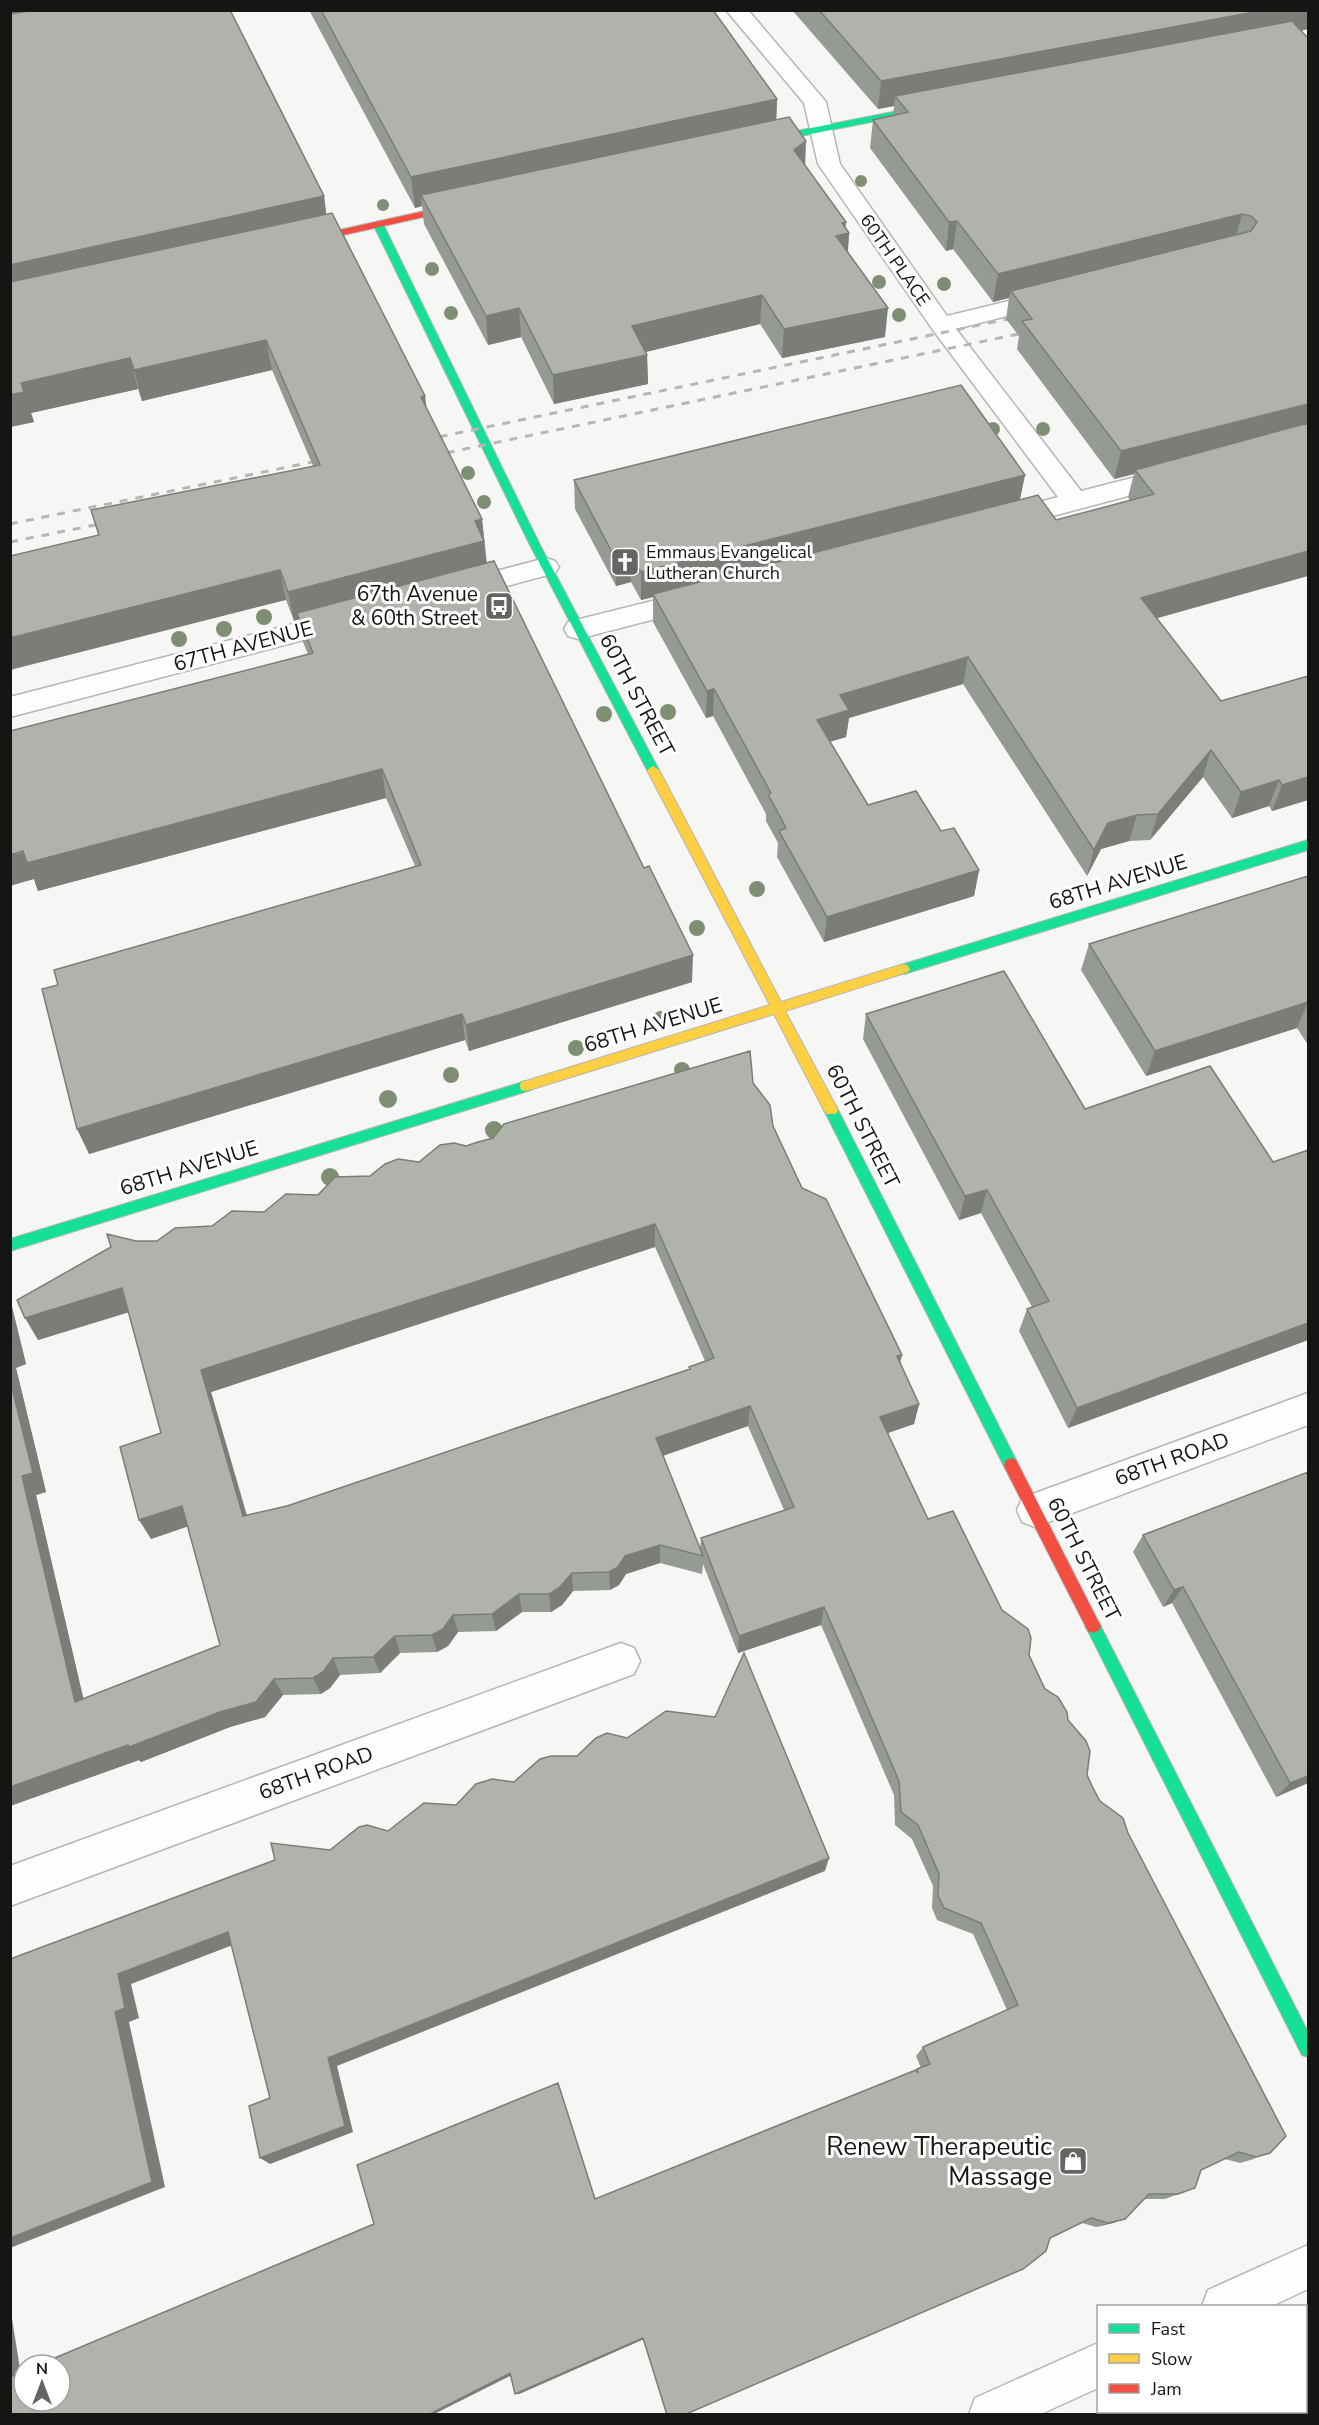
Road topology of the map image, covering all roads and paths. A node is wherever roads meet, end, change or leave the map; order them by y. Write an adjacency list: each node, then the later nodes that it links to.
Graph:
1 (736, 10): 3 (street, 60TH PLACE)
2 (955, 103): 3 (street)
3 (820, 129): 4 (street); 9 (street, 60TH PLACE)
4 (741, 146)
5 (483, 201): 6 (street)
6 (378, 224): 7 (street); 13 (street, 60TH STREET)
7 (286, 244)
8 (1075, 292): 9 (street)
9 (941, 325): 11 (street, 60TH PLACE)
10 (1198, 469): 11 (street)
11 (1076, 502): 12 (street)
12 (983, 525)
13 (546, 567): 15 (street); 17 (street, 60TH STREET)
14 (717, 593): 17 (street)
15 (430, 597)
16 (362, 615): 18 (street, 67TH AVENUE)
17 (578, 628): 20 (street, 60TH STREET)
18 (10, 707)
19 (1308, 845): 20 (street, 68TH AVENUE)
20 (779, 1008): 21 (street, 68TH AVENUE); 23 (street, 60TH STREET)
21 (10, 1245)
22 (1308, 1409): 23 (street, 68TH ROAD)
23 (1035, 1510): 26 (street, 60TH STREET)
24 (621, 1660): 25 (street, 68TH ROAD)
25 (10, 1886)
26 (1308, 2049)
27 (1308, 2267): 28 (street)
28 (1228, 2305)
29 (1097, 2365): 30 (street)
30 (992, 2415)

